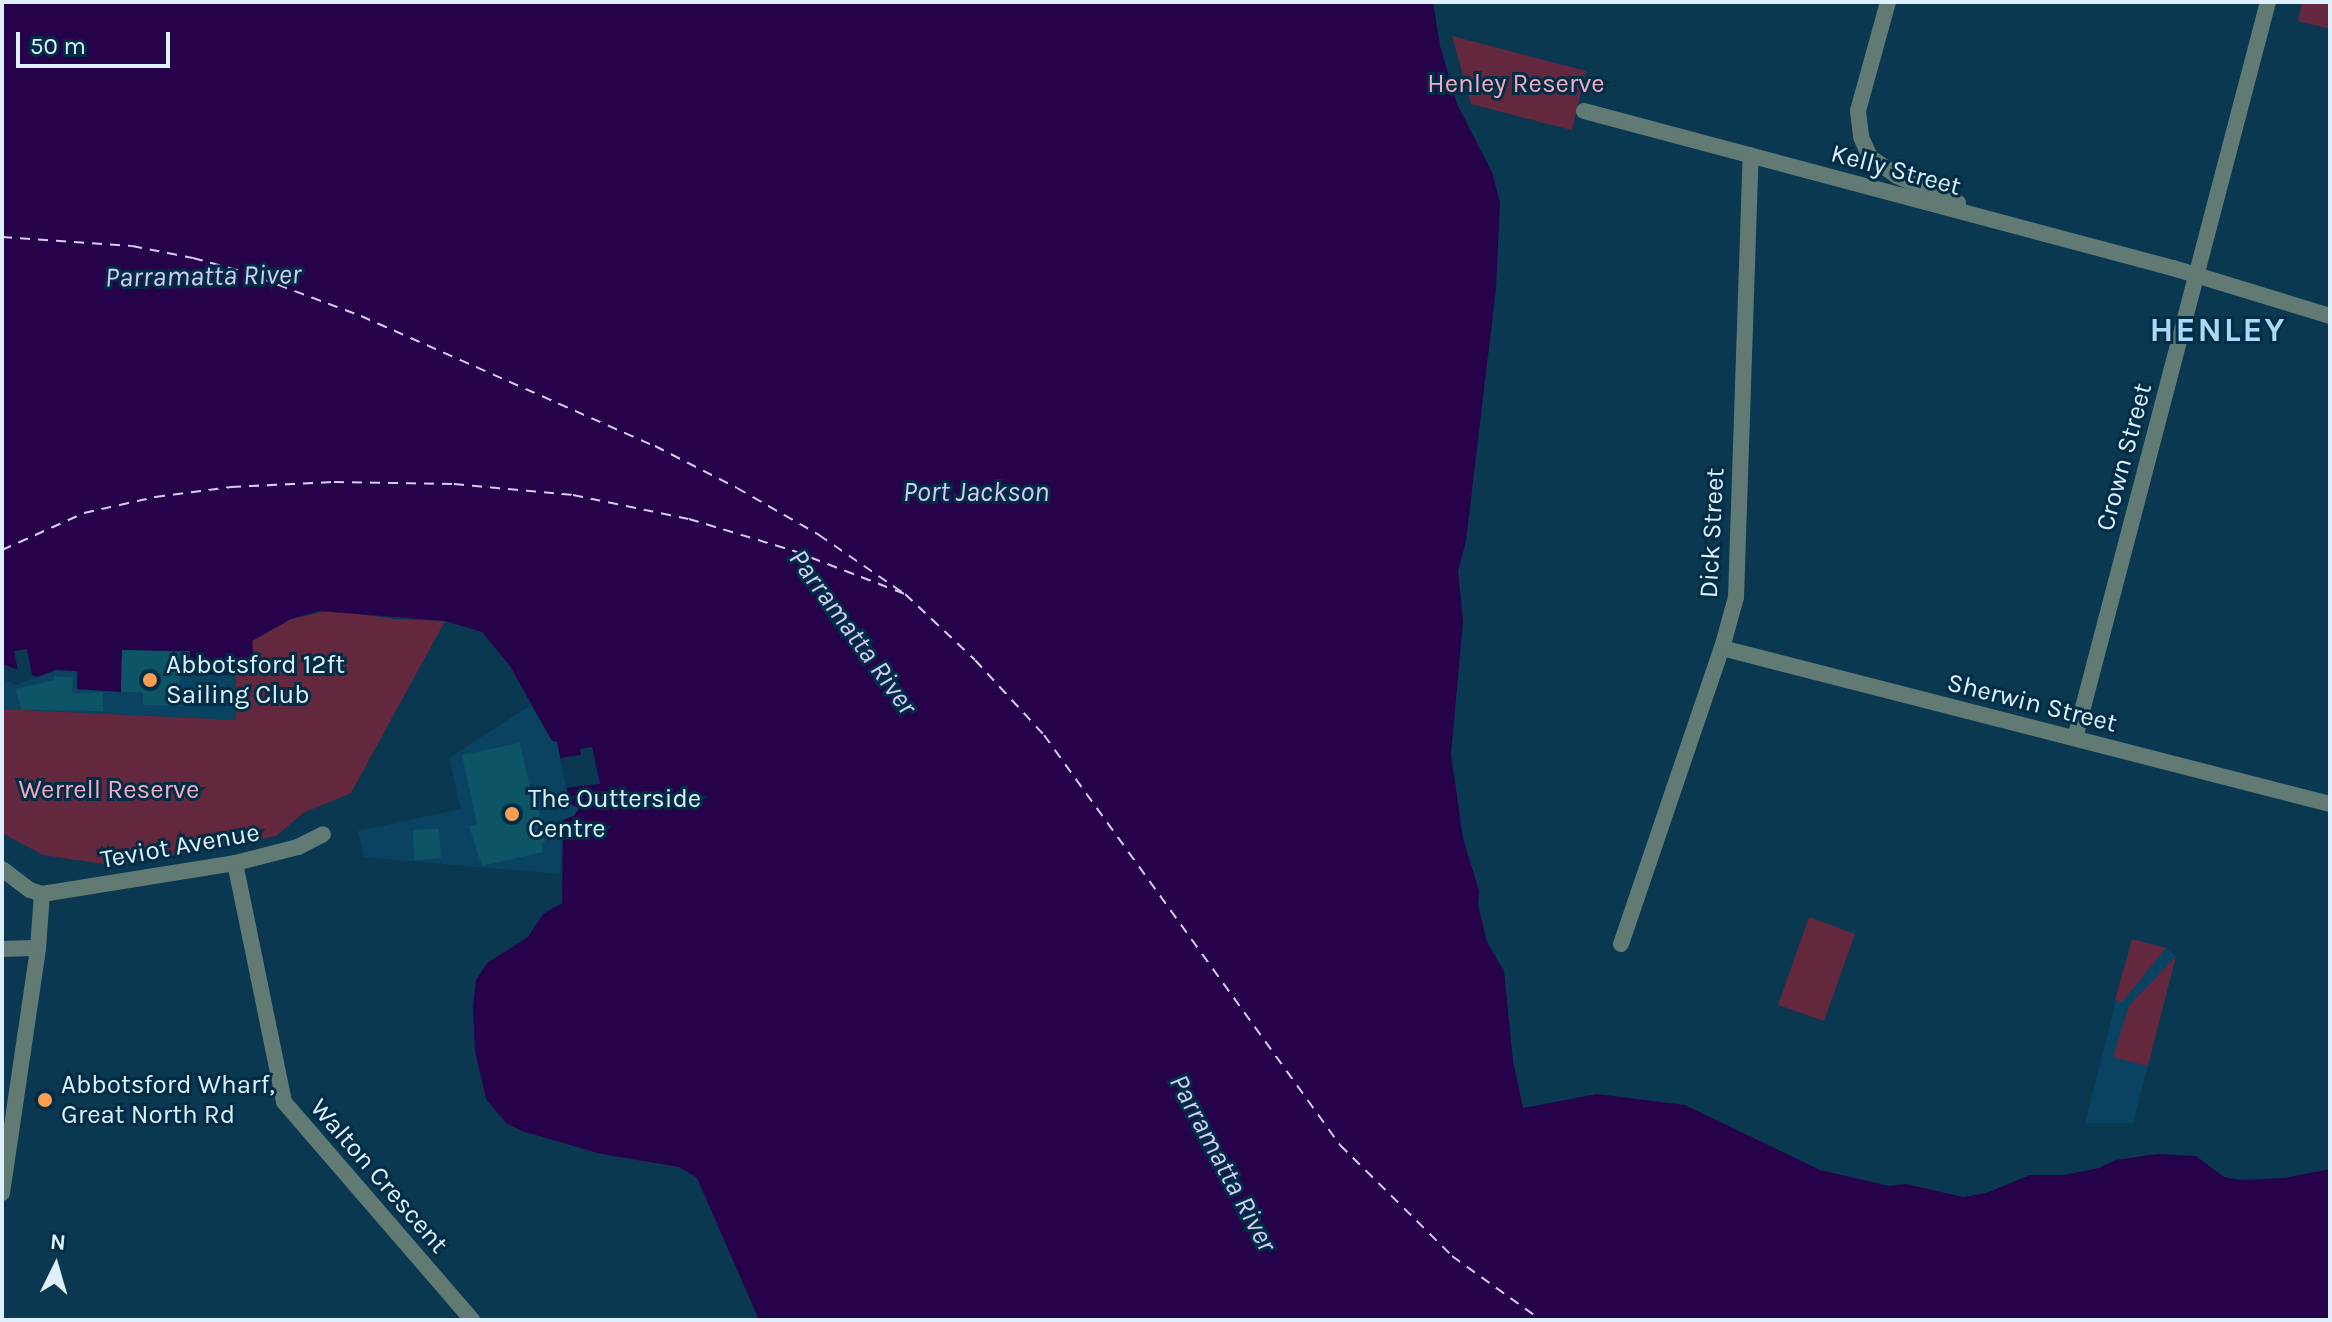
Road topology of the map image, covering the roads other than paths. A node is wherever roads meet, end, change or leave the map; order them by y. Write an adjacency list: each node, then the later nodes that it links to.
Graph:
1 (1888, 2): 5 (street)
2 (2268, 2): 6 (street, Crown Street)
3 (1584, 111): 4 (street, Kelly Street)
4 (1751, 155): 5 (street, Kelly Street); 8 (street, Dick Street)
5 (1992, 220): 6 (street, Kelly Street)
6 (2197, 275): 7 (street, Kelly Street); 9 (street, Crown Street)
7 (2330, 316)
8 (1722, 648): 9 (street, Sherwin Street); 15 (street, Dick Street)
9 (2075, 738): 10 (street, Sherwin Street)
10 (2330, 804)
11 (323, 834): 12 (street, Teviot Avenue)
12 (235, 863): 14 (street, Teviot Avenue); 20 (street, Walton Crescent)
13 (2, 869): 14 (street)
14 (42, 894): 16 (street)
15 (1621, 944)
16 (38, 948): 17 (street); 18 (street)
17 (2, 949)
18 (5, 1150): 19 (street)
19 (2, 1193)
20 (472, 1320)

